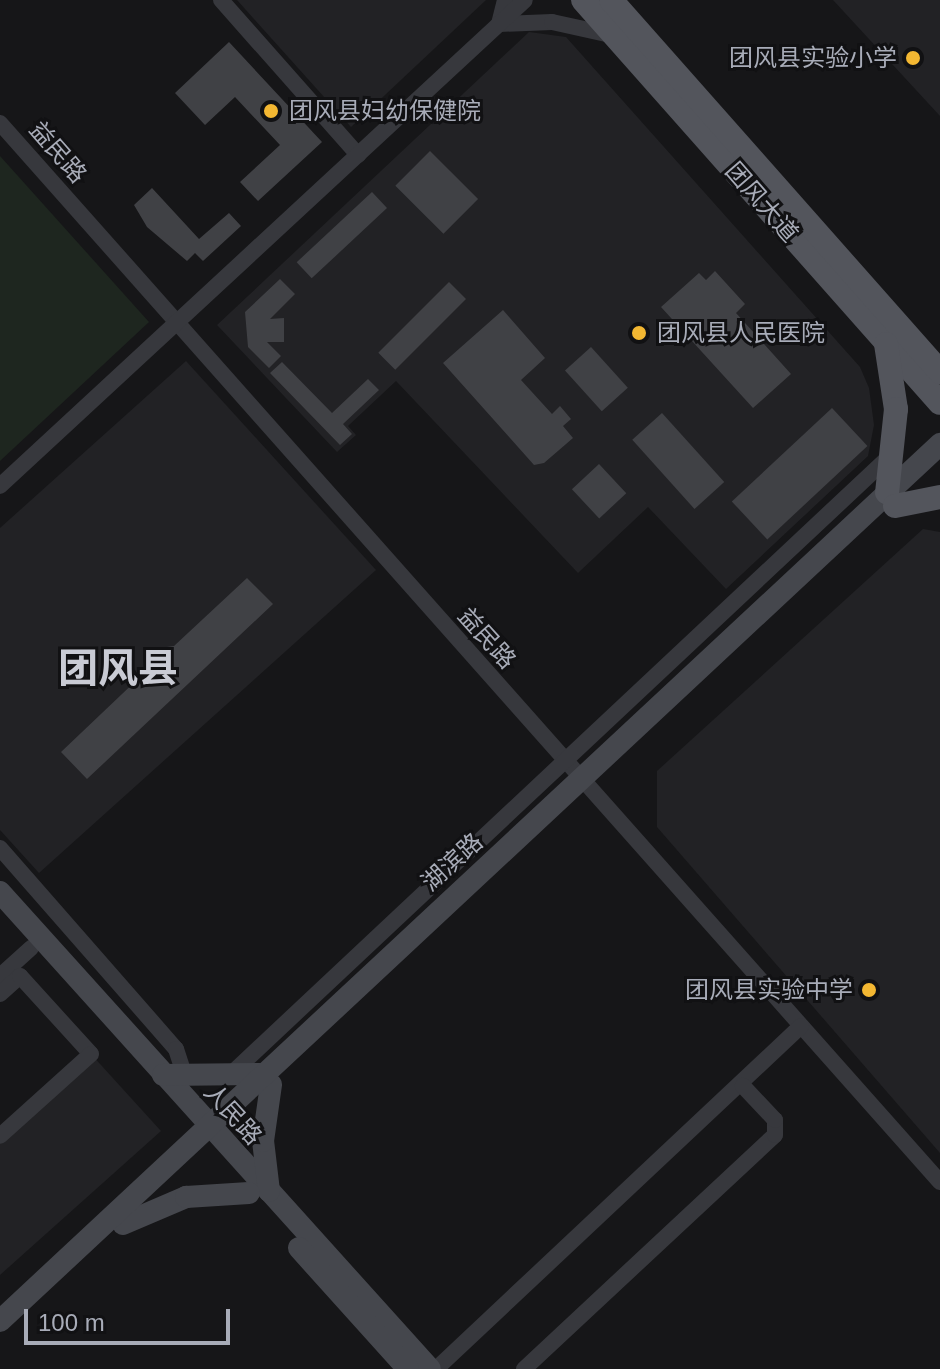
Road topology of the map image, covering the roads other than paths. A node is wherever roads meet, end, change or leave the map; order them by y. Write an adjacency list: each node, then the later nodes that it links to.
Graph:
1 (221, 0): 9 (street)
2 (505, 0): 7 (street)
3 (525, 0): 7 (street)
4 (583, 0): 6 (main road, 团风大道)
5 (611, 0): 6 (main road, 团风大道)
6 (624, 20): 7 (street); 11 (main road, 团风大道)
7 (499, 24): 9 (street)
8 (0, 123): 10 (street, 益民路)
9 (358, 155): 10 (street)
10 (176, 323): 18 (street); 21 (street, 益民路)
11 (897, 339): 12 (main road); 13 (main road, 团风大道); 14 (main road, 团风大道); 16 (main road)
12 (940, 346)
13 (940, 372)
14 (940, 403)
15 (940, 444): 20 (main road, 湖滨路)
16 (895, 452): 20 (main road); 21 (street)
17 (940, 464): 20 (main road, 湖滨路)
18 (0, 486)
19 (940, 497): 20 (main road)
20 (891, 500): 21 (main road, 湖滨路)
21 (578, 777): 28 (street, 益民路); 30 (street); 31 (main road, 湖滨路)
22 (0, 848): 29 (street)
23 (0, 892): 29 (main road, 人民路)
24 (0, 914): 25 (main road, 人民路)
25 (31, 948): 26 (street); 33 (main road, 人民路)
26 (0, 976)
27 (0, 994): 34 (street)
28 (801, 1026): 32 (street); 35 (street, 益民路)
29 (174, 1076): 30 (main road); 33 (main road, 人民路)
30 (222, 1078): 31 (main road)
31 (266, 1080): 33 (main road, 湖滨路); 36 (main road)
32 (743, 1086): 42 (street); 43 (street)
33 (207, 1135): 36 (main road, 人民路); 37 (main road, 湖滨路); 38 (main road, 湖滨路)
34 (0, 1136)
35 (940, 1182)
36 (259, 1193): 37 (main road); 40 (main road, 人民路); 41 (main road, 人民路)
37 (123, 1224): 39 (main road, 湖滨路)
38 (0, 1321)
39 (0, 1340)
40 (408, 1369)
41 (430, 1369)
42 (436, 1369)
43 (524, 1369)

